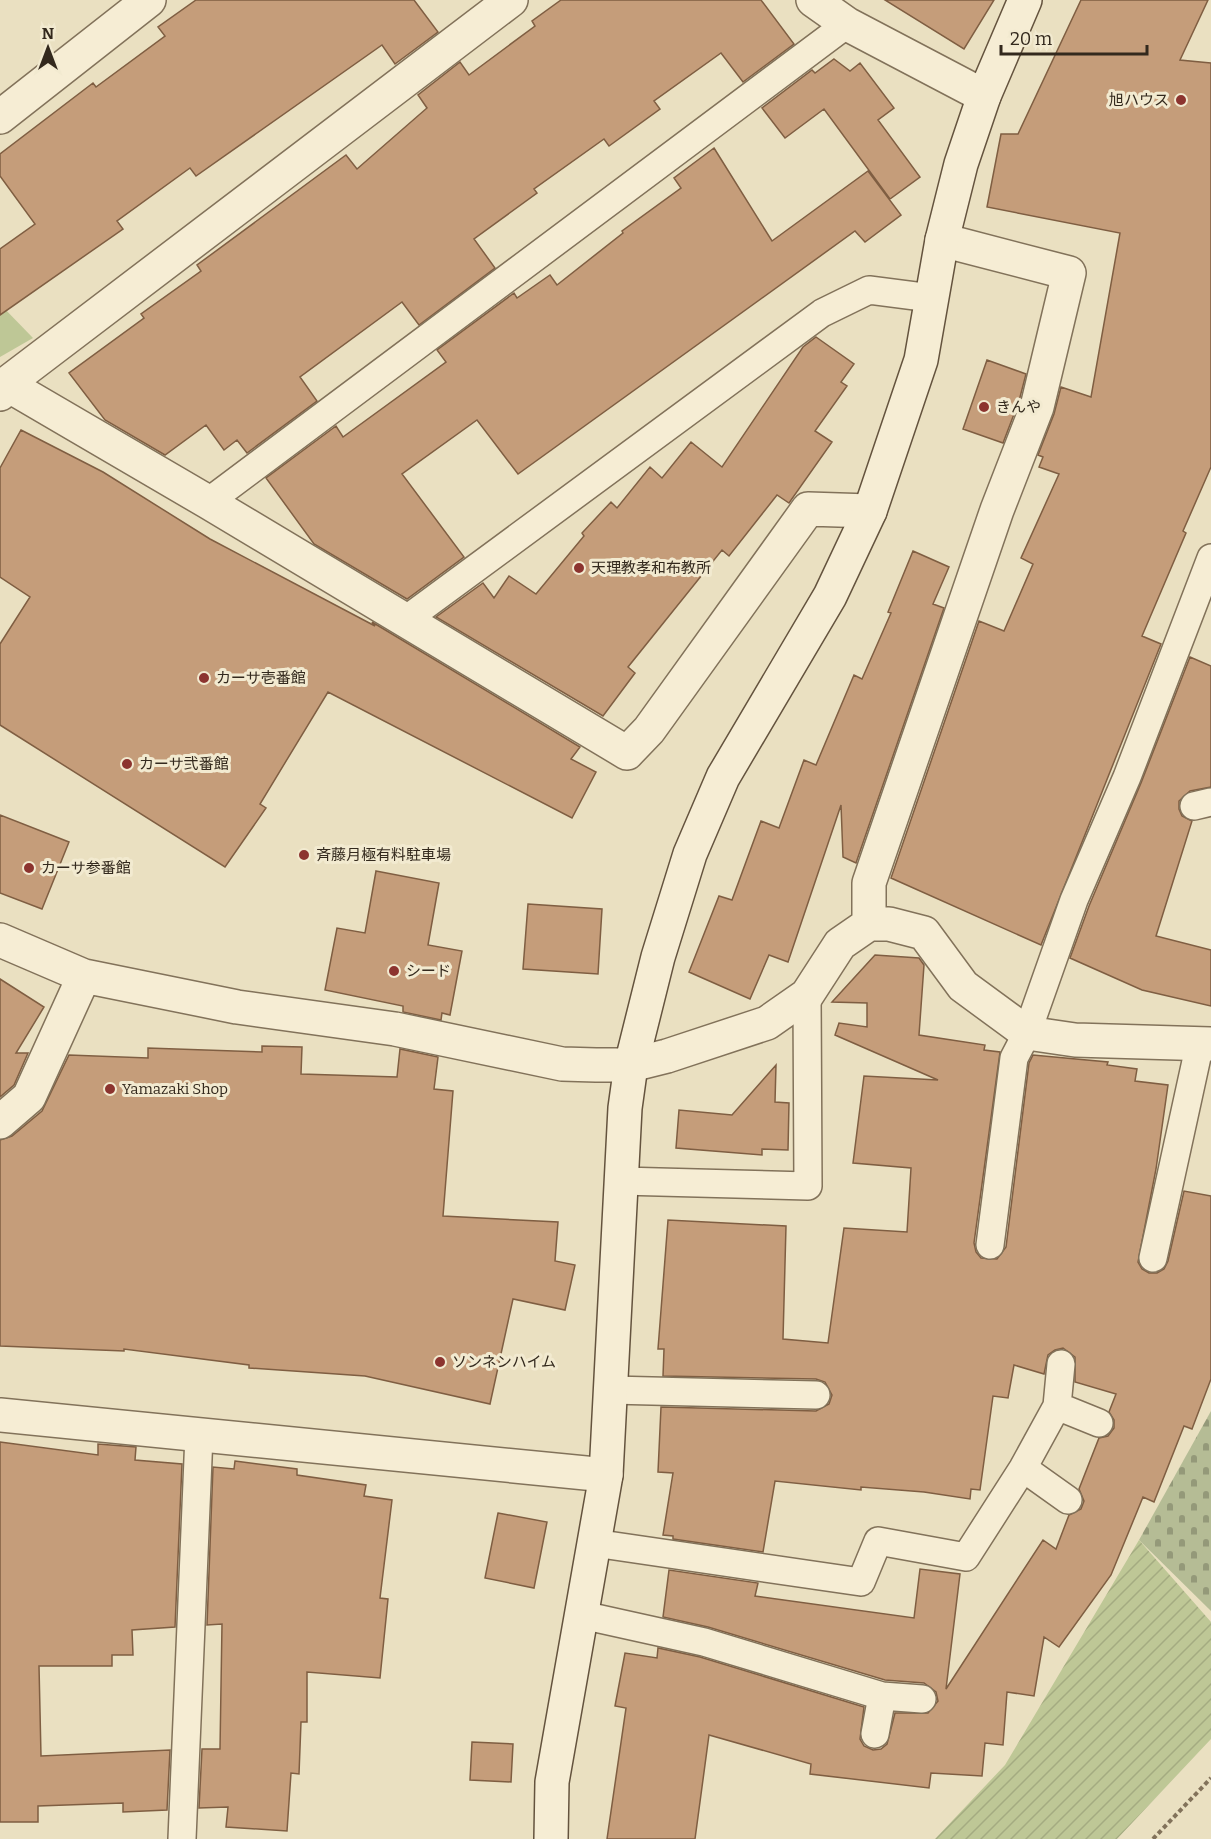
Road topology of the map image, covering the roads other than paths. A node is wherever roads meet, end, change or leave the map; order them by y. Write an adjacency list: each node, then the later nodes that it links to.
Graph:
1 (149, 0): 7 (street)
2 (511, 0): 10 (street)
3 (813, 0): 5 (street)
4 (1025, 0): 6 (street)
5 (847, 24): 6 (street); 11 (lane)
6 (984, 96): 8 (street)
7 (0, 117)
8 (942, 240): 9 (street); 15 (street)
9 (931, 298): 12 (street); 14 (lane)
10 (3, 389): 11 (street)
11 (208, 502): 14 (street)
12 (870, 511): 14 (street); 21 (street)
13 (1211, 558): 19 (lane)
14 (404, 621)
15 (869, 924): 18 (street); 19 (street)
16 (0, 940): 17 (street)
17 (84, 976): 21 (street); 22 (street)
18 (807, 995): 21 (street); 23 (lane)
19 (1027, 1033): 20 (street); 24 (lane)
20 (1205, 1043): 25 (lane)
21 (631, 1065): 23 (street)
22 (0, 1122)
23 (621, 1181): 27 (street)
24 (990, 1245)
25 (1153, 1258)
26 (1061, 1364): 29 (lane)
27 (611, 1390): 28 (lane); 34 (street)
28 (816, 1395)
29 (1057, 1406): 31 (lane); 33 (lane)
30 (0, 1415): 32 (street)
31 (1099, 1423)
32 (199, 1435): 34 (street); 41 (lane)
33 (1023, 1468): 35 (lane); 36 (lane)
34 (606, 1475): 36 (street)
35 (1068, 1500)
36 (594, 1543): 37 (street)
37 (582, 1615): 38 (lane); 42 (street)
38 (882, 1696): 39 (lane); 40 (lane)
39 (922, 1700)
40 (875, 1734)
41 (182, 1839)
42 (551, 1839)

